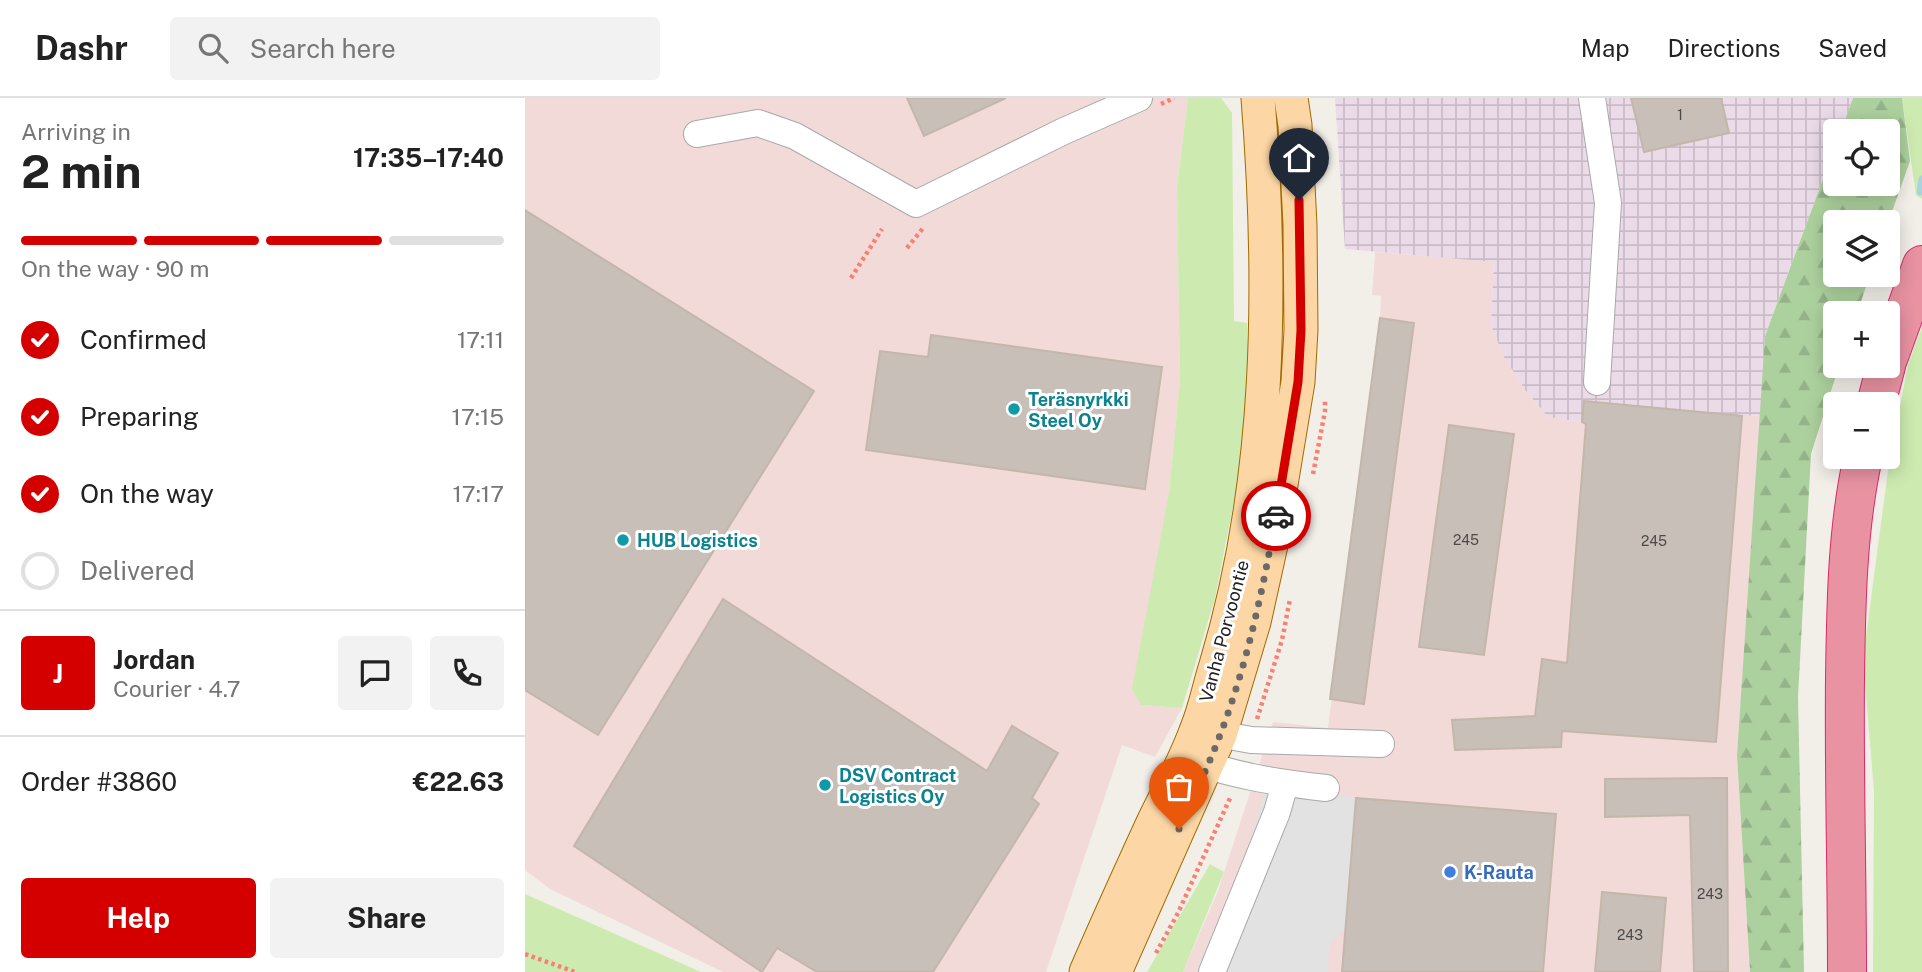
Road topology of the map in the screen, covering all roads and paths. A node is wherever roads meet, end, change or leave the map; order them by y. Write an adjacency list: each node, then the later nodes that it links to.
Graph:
1 (1139, 98): 5 (lane)
2 (1258, 98): 13 (main road, Vanha Porvoontie)
3 (1291, 98): 13 (main road, Vanha Porvoontie)
4 (1592, 98): 10 (lane)
5 (697, 134)
6 (882, 229): 8 (path)
7 (1922, 265): 9 (highway)
8 (851, 278)
9 (1900, 326)
10 (1597, 382)
11 (1861, 469): 23 (highway)
12 (1381, 744): 13 (lane)
13 (1202, 747): 14 (lane); 20 (main road, Vanha Porvoontie); 21 (main road, Vanha Porvoontie)
14 (1285, 784): 15 (lane); 22 (lane)
15 (1326, 788)
16 (1178, 913): 18 (path)
17 (525, 954): 19 (path)
18 (1152, 960)
19 (575, 972)
20 (1086, 972)
21 (1115, 972)
22 (1212, 972)
23 (1847, 972)

